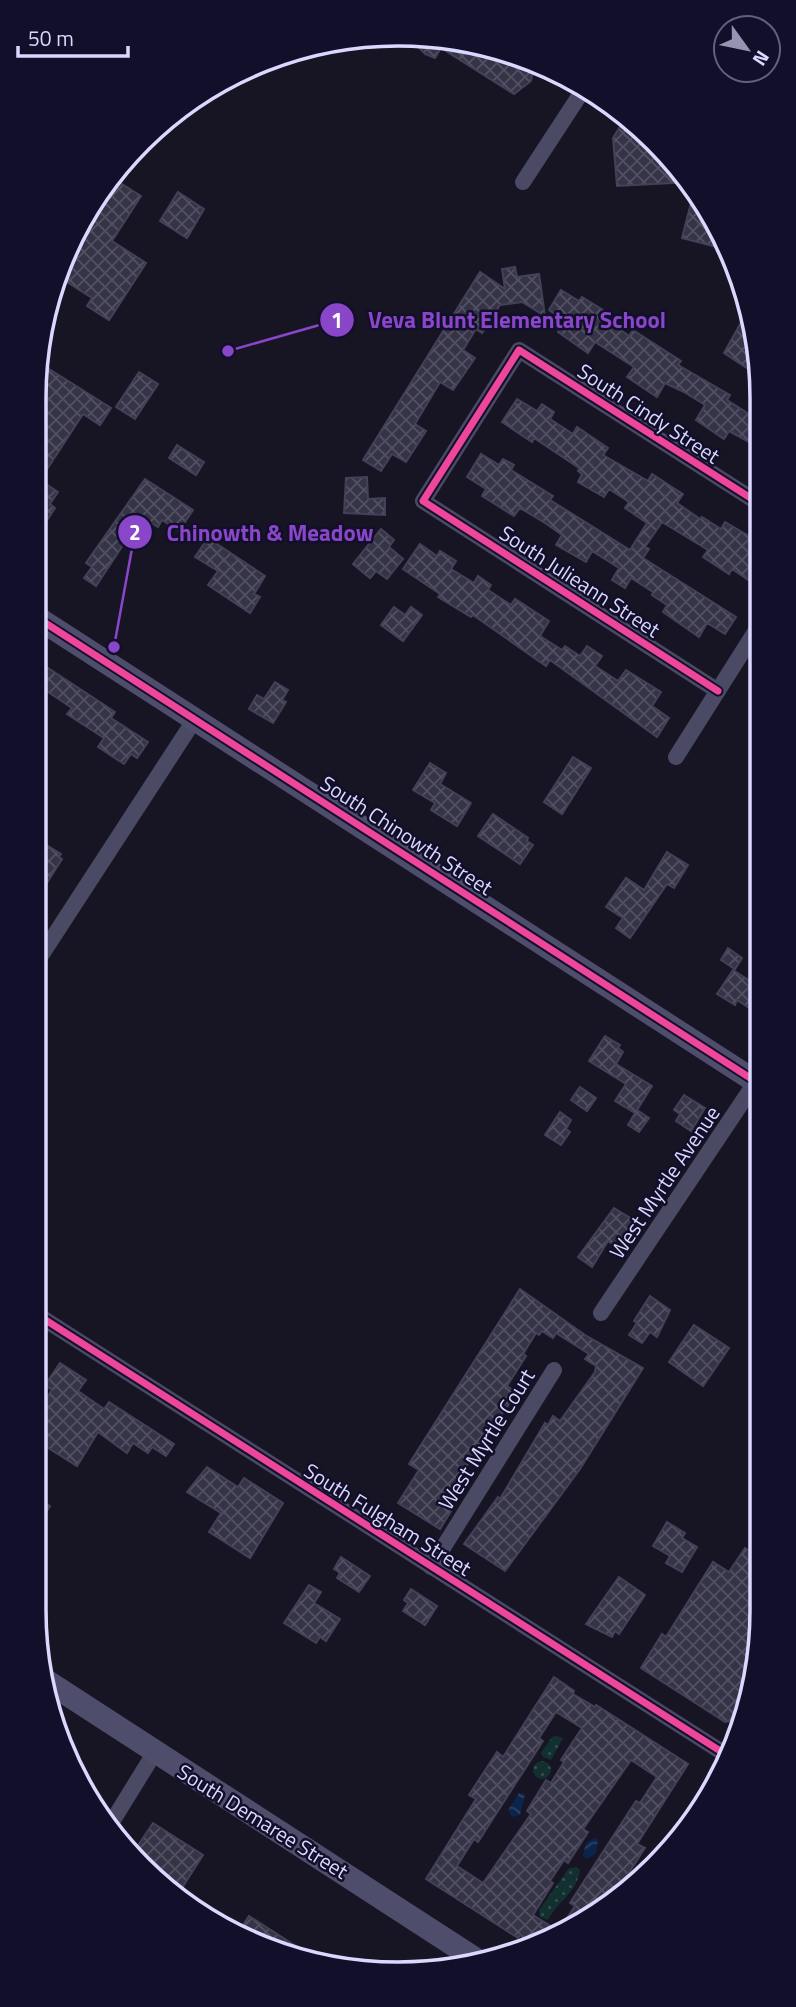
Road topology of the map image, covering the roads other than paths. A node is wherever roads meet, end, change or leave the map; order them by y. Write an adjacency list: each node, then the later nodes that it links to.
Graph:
1 (579, 96): 2 (street)
2 (523, 182)
3 (750, 498): 4 (street, South Cindy Street)
4 (423, 501): 7 (street, South Julieann Street)
5 (46, 623): 8 (street, South Chinowth Street)
6 (750, 640): 7 (street)
7 (718, 691): 9 (street)
8 (195, 719): 10 (street); 11 (street, South Chinowth Street)
9 (676, 757)
10 (46, 948)
11 (750, 1074)
12 (750, 1095): 13 (street, West Myrtle Avenue)
13 (601, 1313)
14 (46, 1320): 16 (street, South Fulgham Street)
15 (554, 1370): 16 (street, West Myrtle Court)
16 (431, 1567): 19 (street, South Fulgham Street)
17 (54, 1686): 18 (street, South Demaree Street)
18 (155, 1752): 20 (street); 21 (street, South Demaree Street)
19 (720, 1752)
20 (114, 1818)
21 (469, 1955)

